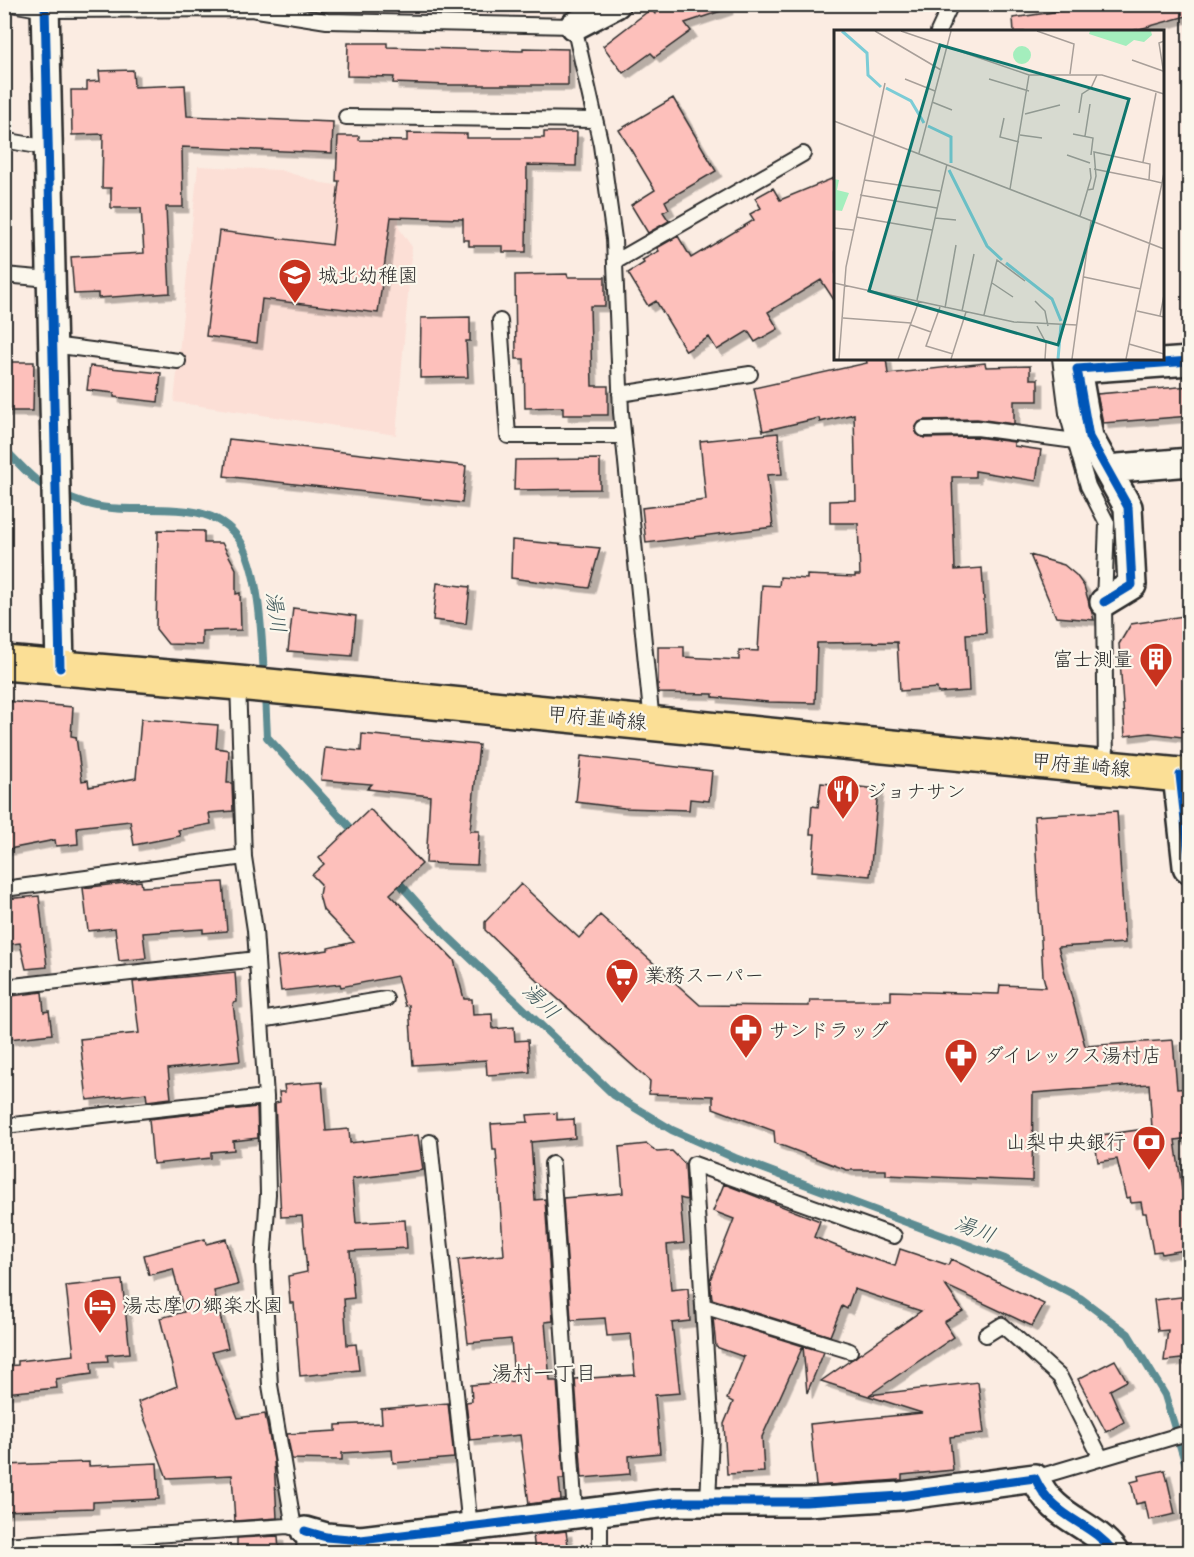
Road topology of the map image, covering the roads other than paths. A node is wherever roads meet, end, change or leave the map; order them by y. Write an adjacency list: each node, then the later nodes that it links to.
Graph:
1 (11, 4): 4 (lane)
2 (616, 4): 5 (street)
3 (951, 4): 6 (lane)
4 (45, 7): 5 (lane); 10 (street)
5 (574, 26): 8 (lane)
6 (939, 30)
7 (346, 117): 8 (lane)
8 (595, 120): 12 (lane)
9 (4, 140): 10 (lane)
10 (48, 148): 14 (street)
11 (803, 154): 12 (lane)
12 (615, 262): 21 (lane)
13 (4, 275): 14 (lane)
14 (50, 279): 16 (street)
15 (500, 321): 23 (lane)
16 (52, 345): 18 (lane); 29 (street)
17 (1060, 360): 24 (lane)
18 (178, 361)
19 (1190, 361): 26 (street)
20 (750, 374): 21 (lane)
21 (620, 394): 23 (lane)
22 (924, 429): 24 (lane)
23 (624, 436): 31 (lane)
24 (1075, 441): 27 (lane)
25 (1190, 462): 26 (street)
26 (1107, 469): 27 (street)
27 (1104, 602): 32 (lane)
28 (4, 663): 29 (main road, 甲府韮崎線)
29 (60, 668): 30 (main road, 甲府韮崎線)
30 (242, 683): 31 (main road, 甲府韮崎線); 34 (lane)
31 (652, 723): 32 (main road, 甲府韮崎線)
32 (1106, 767): 33 (main road, 甲府韮崎線)
33 (1185, 776): 35 (street)
34 (244, 857): 36 (lane); 37 (lane)
35 (1190, 866)
36 (4, 889)
37 (257, 959): 38 (lane); 40 (lane)
38 (4, 987)
39 (386, 999): 40 (lane)
40 (261, 1020): 41 (lane)
41 (266, 1097): 42 (lane); 55 (lane)
42 (4, 1126)
43 (430, 1142): 54 (lane)
44 (552, 1164): 53 (lane)
45 (894, 1236): 46 (lane)
46 (703, 1306): 48 (lane); 52 (lane)
47 (986, 1335): 50 (lane)
48 (850, 1351)
49 (1190, 1432): 50 (lane)
50 (1101, 1458): 51 (lane)
51 (1035, 1478): 52 (street); 59 (street)
52 (708, 1502): 53 (street)
53 (588, 1514): 54 (street); 58 (lane)
54 (470, 1528): 56 (street)
55 (301, 1537): 56 (street); 57 (lane)
56 (438, 1541)
57 (4, 1545)
58 (600, 1552)
59 (1114, 1552)

